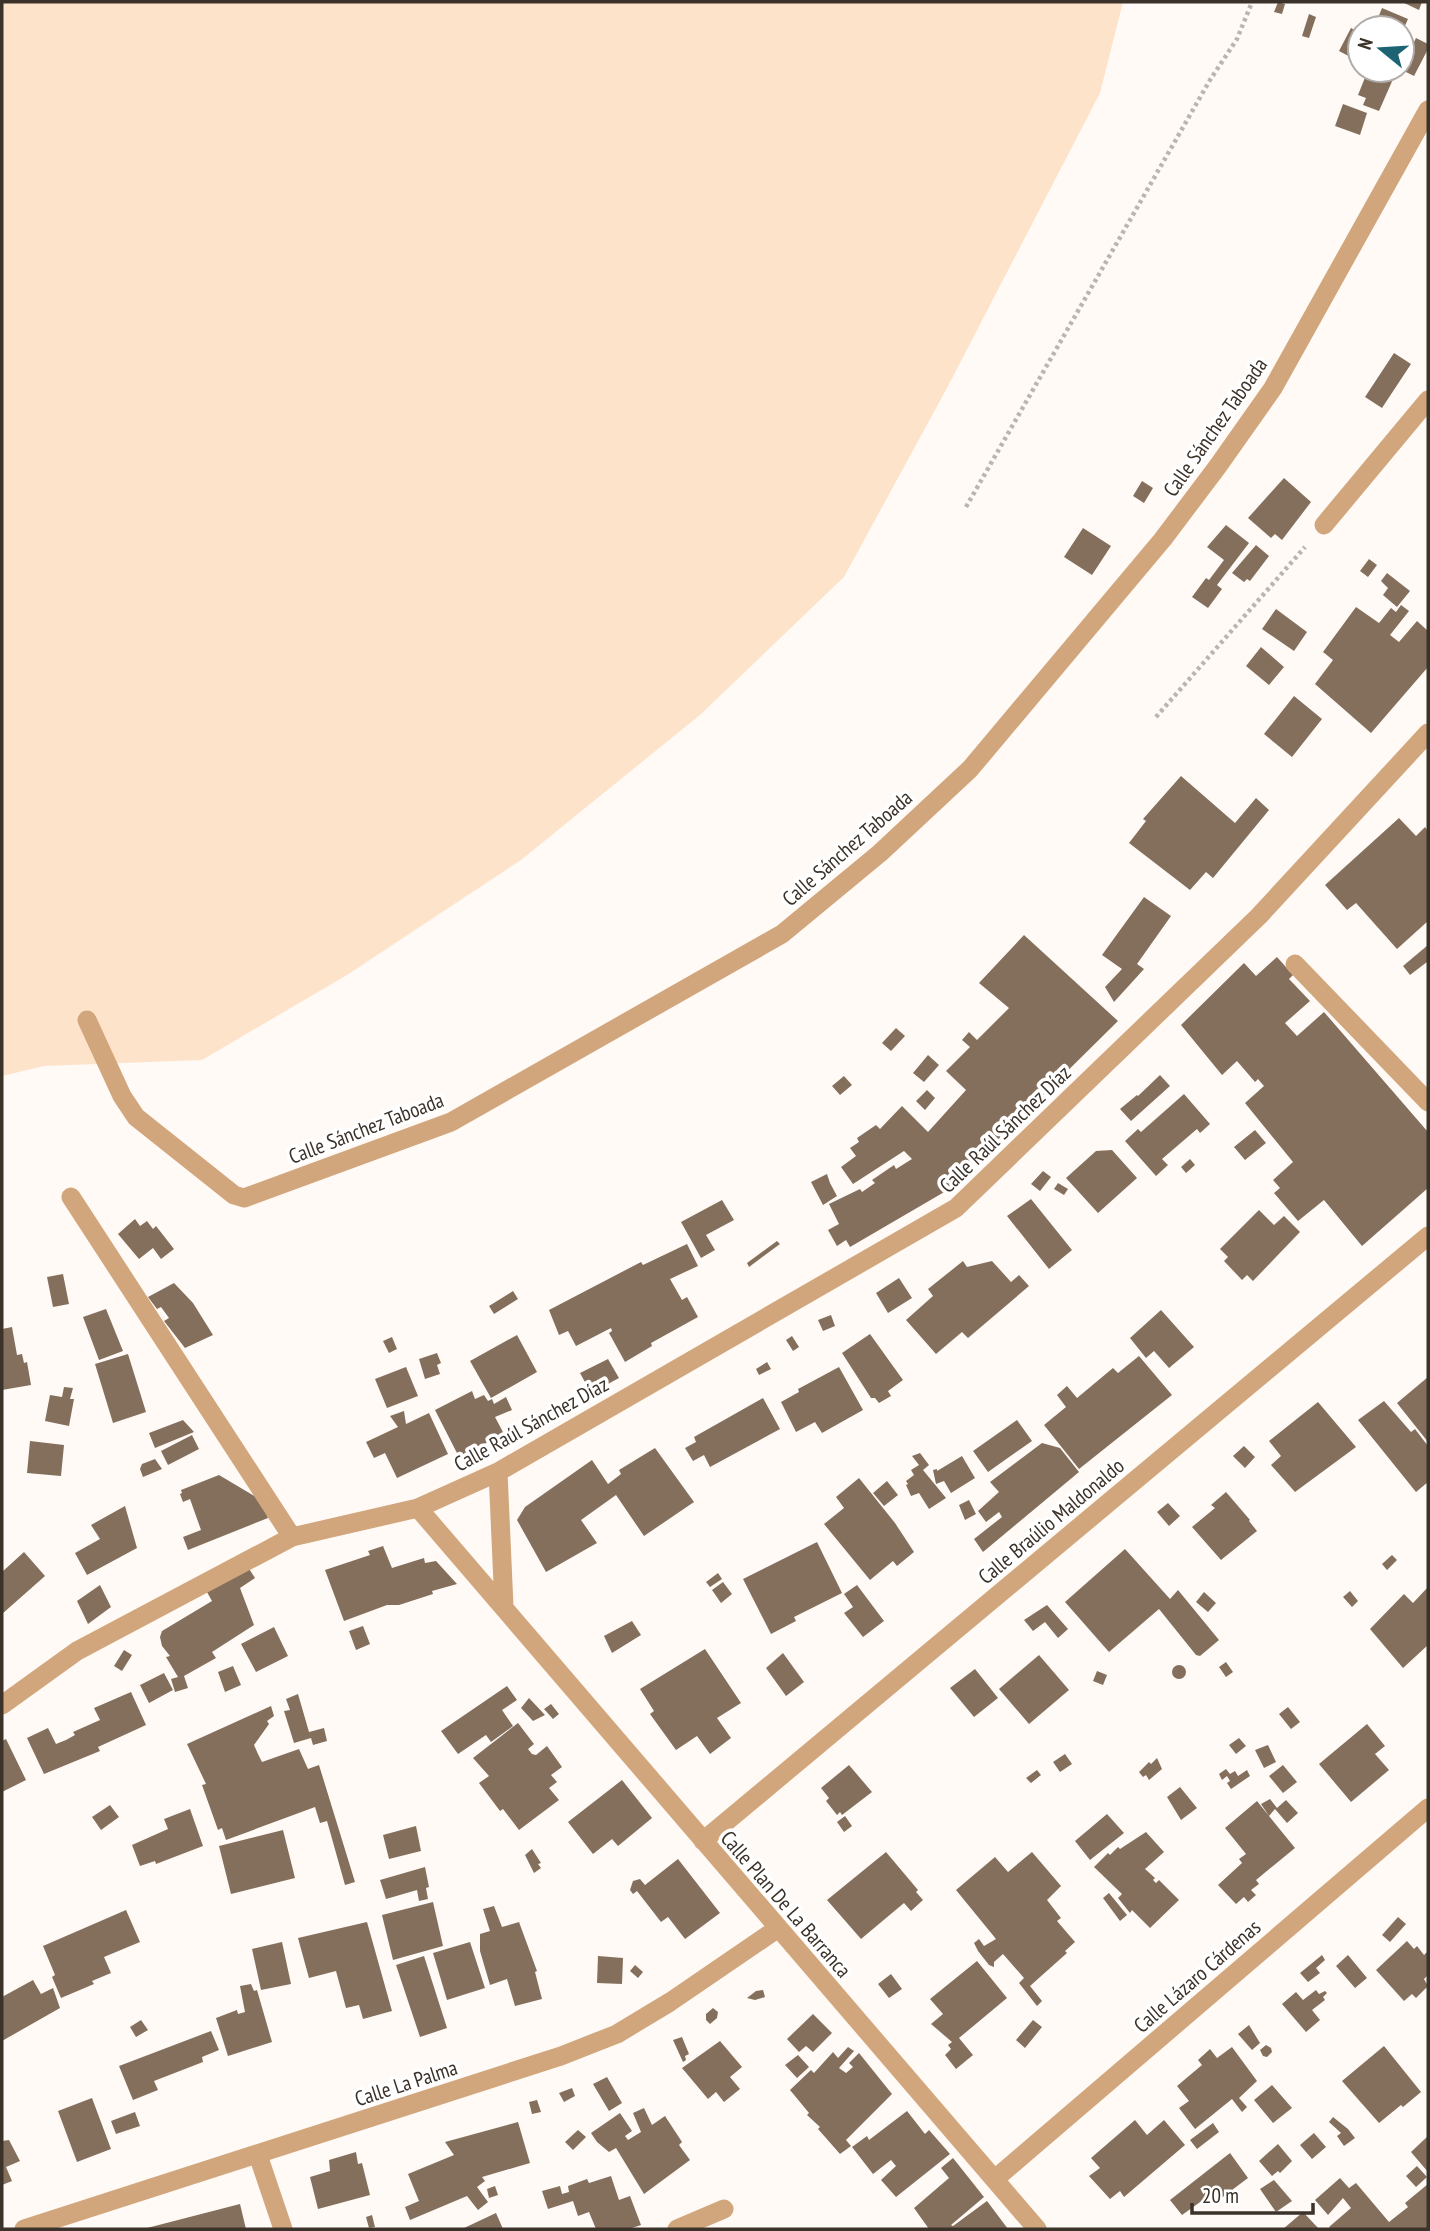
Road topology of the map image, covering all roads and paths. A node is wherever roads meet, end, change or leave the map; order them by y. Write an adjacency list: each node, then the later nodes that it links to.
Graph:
1 (1252, 2): 4 (path)
2 (1428, 110): 9 (street, Calle Sánchez Taboada)
3 (1428, 400): 5 (street)
4 (966, 507)
5 (1324, 525): 6 (path)
6 (1156, 717)
7 (1428, 733): 13 (street, Calle Raúl Sánchez Díaz)
8 (1295, 964): 10 (street)
9 (87, 1020)
10 (1428, 1102)
11 (71, 1197): 15 (street)
12 (1428, 1236): 19 (street, Calle Braúlio Maldonaldo)
13 (498, 1472): 14 (street, Calle Raúl Sánchez Díaz); 16 (street)
14 (418, 1508): 15 (street, Calle Raúl Sánchez Díaz); 16 (street, Calle Plan De La Barranca)
15 (292, 1537): 17 (street, Calle Raúl Sánchez Díaz)
16 (504, 1606): 19 (street, Calle Plan De La Barranca)
17 (2, 1705)
18 (1428, 1808): 22 (street, Calle Lázaro Cárdenas)
19 (703, 1841): 20 (street, Calle Plan De La Barranca)
20 (777, 1929): 21 (street, Calle La Palma); 22 (street, Calle Plan De La Barranca)
21 (258, 2155): 24 (street, Calle La Palma); 25 (street)
22 (995, 2179): 27 (street, Calle Plan De La Barranca)
23 (724, 2209): 26 (street)
24 (24, 2229)
25 (283, 2229)
26 (677, 2229)
27 (1037, 2229)

